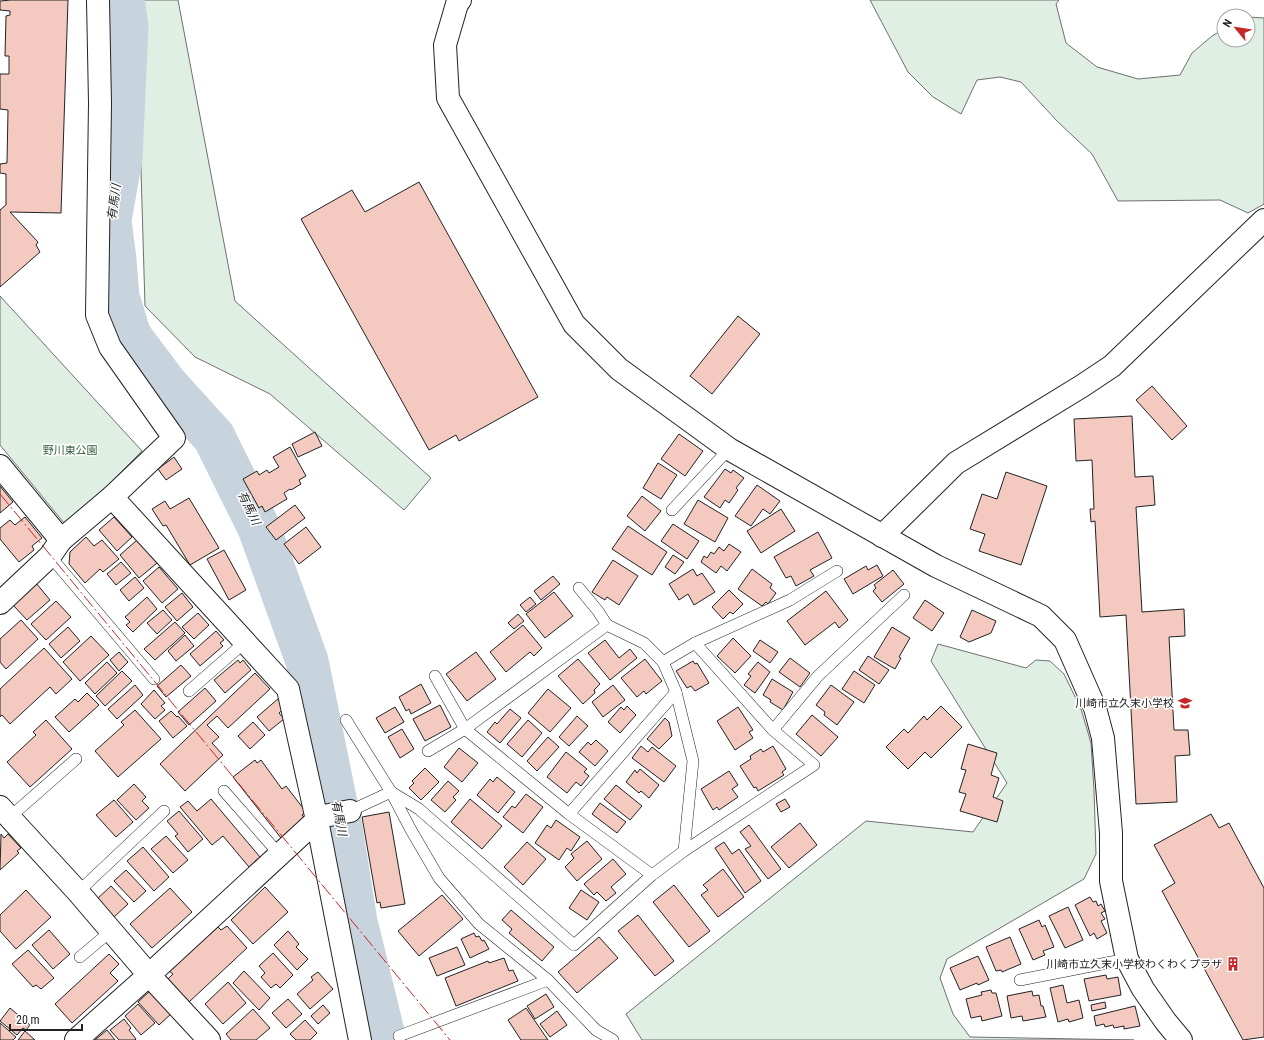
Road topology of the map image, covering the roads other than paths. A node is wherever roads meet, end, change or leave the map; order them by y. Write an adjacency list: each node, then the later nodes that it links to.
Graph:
1 (98, 0): 6 (street)
2 (460, 0): 4 (street)
3 (1264, 220): 8 (street)
4 (729, 449): 7 (lane); 8 (street)
5 (0, 466): 9 (street)
6 (112, 497): 9 (street); 15 (street)
7 (672, 510)
8 (882, 536): 40 (street)
9 (56, 548): 13 (street); 19 (lane)
10 (837, 571): 16 (lane)
11 (579, 588): 14 (lane)
12 (904, 595): 24 (lane)
13 (0, 603)
14 (607, 625): 17 (lane); 23 (lane)
15 (245, 642): 20 (lane); 33 (street)
16 (695, 643): 17 (lane); 24 (lane)
17 (663, 662): 21 (lane)
18 (435, 676): 23 (lane)
19 (154, 680)
20 (189, 691)
21 (676, 692): 32 (lane); 34 (lane)
22 (346, 720): 28 (lane)
23 (465, 729): 25 (lane); 32 (lane)
24 (773, 730): 34 (lane)
25 (428, 751)
26 (76, 758): 31 (lane)
27 (224, 791): 35 (lane)
28 (391, 792): 30 (lane); 36 (lane); 42 (lane)
29 (164, 811): 37 (lane)
30 (350, 811): 33 (street)
31 (5, 812): 37 (street)
32 (569, 814): 36 (lane)
33 (320, 818): 35 (street); 47 (street)
34 (684, 851): 36 (lane)
35 (280, 854): 41 (street)
36 (652, 875)
37 (78, 892): 38 (street)
38 (112, 931): 39 (lane); 41 (street)
39 (80, 957)
40 (1127, 959): 43 (lane); 49 (street)
41 (149, 975): 45 (street); 46 (street)
42 (548, 980): 44 (lane); 48 (lane)
43 (1020, 980)
44 (399, 1036)
45 (81, 1038)
46 (209, 1040)
47 (360, 1040)
48 (613, 1040)
49 (1181, 1040)

